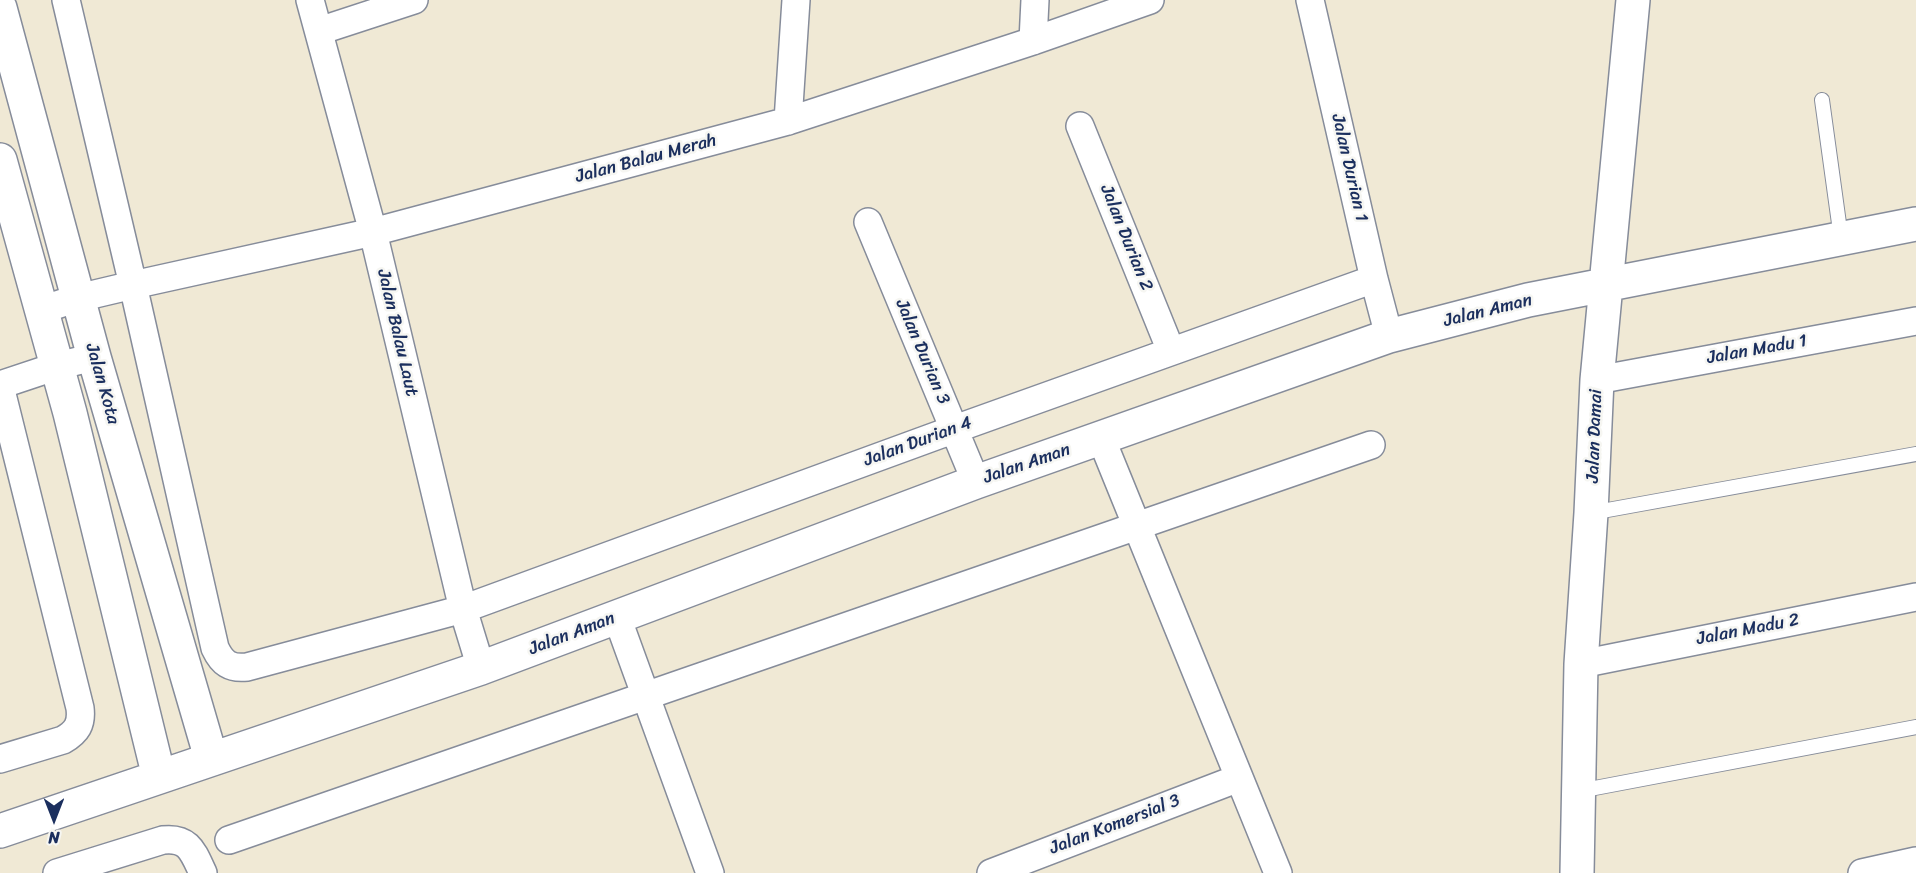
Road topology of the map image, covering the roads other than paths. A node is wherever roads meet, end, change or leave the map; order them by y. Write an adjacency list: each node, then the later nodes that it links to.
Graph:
1 (66, 0): 21 (street, Jalan Durian 4)
2 (310, 0): 10 (street, Jalan Balau Laut)
3 (414, 0): 10 (street)
4 (796, 0): 13 (street)
5 (1035, 0): 11 (street)
6 (1150, 0): 11 (street, Jalan Balau Merah)
7 (1310, 0): 20 (street, Jalan Durian 1)
8 (1633, 0): 22 (street, Jalan Damai)
9 (0, 8): 23 (street, Jalan Kota)
10 (319, 31): 18 (street, Jalan Balau Laut)
11 (1033, 41): 13 (street, Jalan Balau Merah)
12 (1822, 100): 19 (lane)
13 (788, 121): 18 (street, Jalan Balau Merah)
14 (1080, 126): 27 (street, Jalan Durian 2)
15 (0, 160): 24 (street)
16 (868, 222): 32 (street, Jalan Durian 3)
17 (1916, 224): 19 (street, Jalan Aman)
18 (373, 232): 21 (street, Jalan Balau Merah); 40 (street, Jalan Balau Laut)
19 (1841, 237): 22 (street, Jalan Aman)
20 (1374, 279): 26 (street, Jalan Durian 1); 27 (street, Jalan Durian 4)
21 (133, 285): 23 (street, Jalan Balau Merah); 40 (street, Jalan Durian 4)
22 (1607, 285): 26 (street, Jalan Aman); 30 (street, Jalan Damai)
23 (78, 298): 24 (street, Jalan Balau Merah); 28 (street, Jalan Kota)
24 (41, 310): 29 (street)
25 (1916, 321): 30 (street, Jalan Madu 1)
26 (1389, 336): 33 (street, Jalan Aman)
27 (1171, 351): 32 (street, Jalan Durian 4)
28 (94, 357): 29 (street); 46 (street, Jalan Kota)
29 (57, 366): 31 (street); 48 (street)
30 (1597, 380): 37 (street, Jalan Damai)
31 (0, 385): 47 (street)
32 (955, 429): 36 (street, Jalan Durian 3); 40 (street, Jalan Durian 4)
33 (1101, 438): 36 (street, Jalan Aman); 38 (street)
34 (1371, 445): 38 (street)
35 (1916, 454): 37 (lane)
36 (976, 482): 41 (street, Jalan Aman)
37 (1591, 513): 42 (street, Jalan Damai)
38 (1137, 526): 44 (street); 49 (street)
39 (1916, 597): 42 (street, Jalan Madu 2)
40 (463, 609): 43 (street, Jalan Balau Laut)
41 (617, 617): 43 (street, Jalan Aman); 44 (street)
42 (1581, 664): 50 (street, Jalan Damai)
43 (481, 668): 46 (street, Jalan Aman)
44 (646, 696): 52 (street); 56 (street)
45 (1916, 727): 50 (lane)
46 (211, 758): 48 (street, Jalan Aman)
47 (0, 759)
48 (159, 777): 51 (street, Jalan Aman)
49 (1239, 778): 57 (street, Jalan Komersial 3); 58 (street)
50 (1578, 792): 59 (street, Jalan Damai)
51 (0, 831)
52 (229, 840)
53 (1909, 866): 60 (street)
54 (57, 873): 55 (street)
55 (203, 873)
56 (710, 873)
57 (991, 873)
58 (1278, 873)
59 (1577, 873)
60 (1862, 873)

